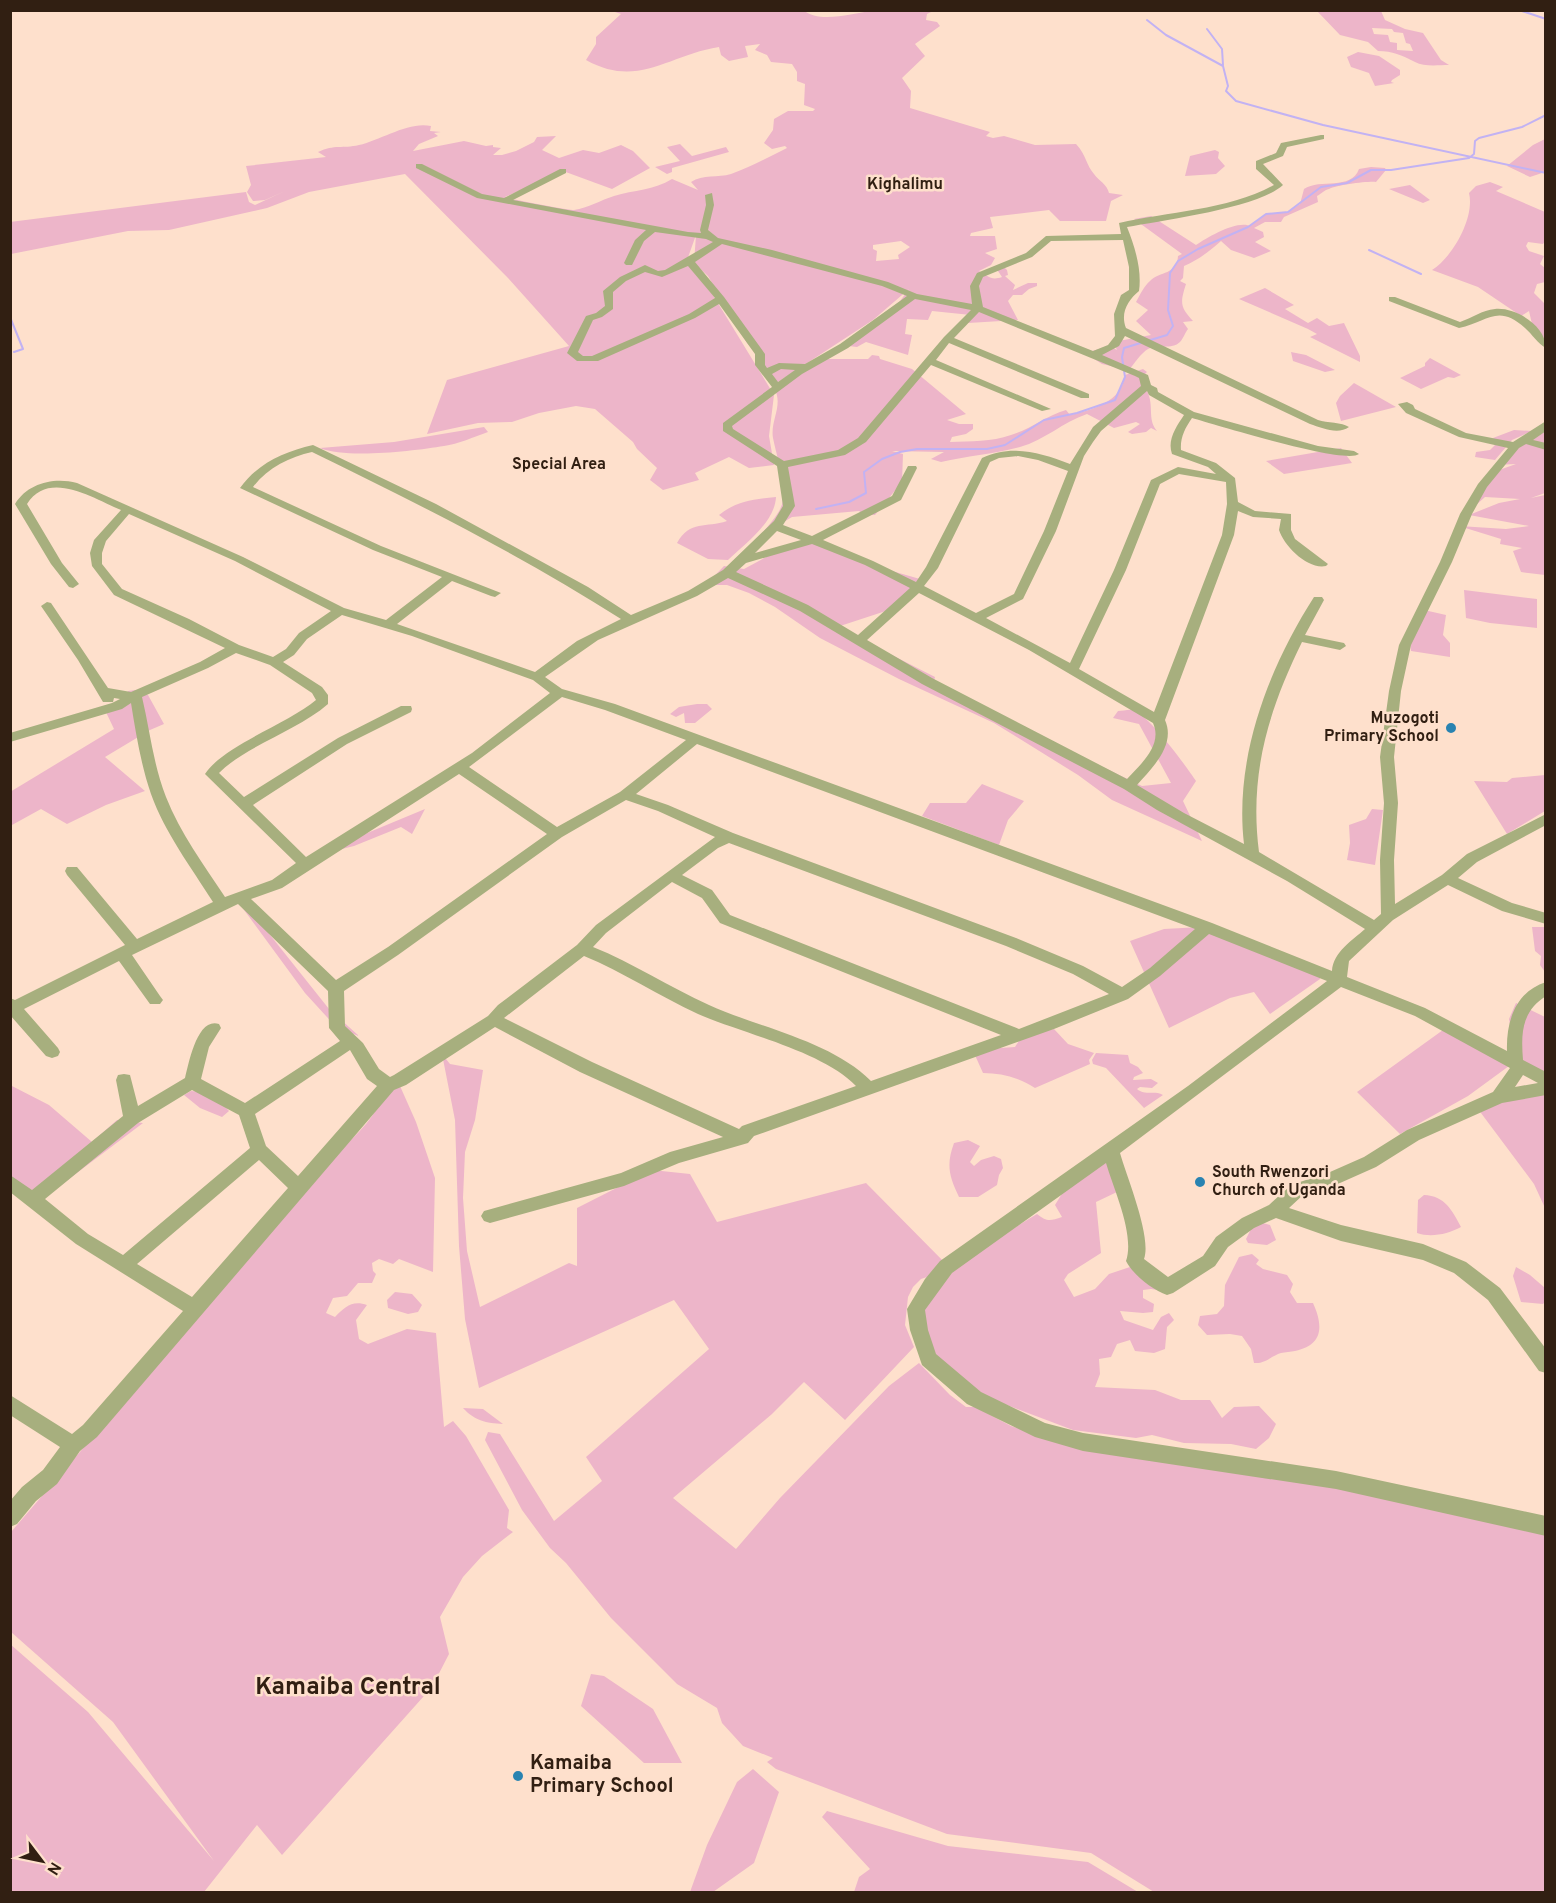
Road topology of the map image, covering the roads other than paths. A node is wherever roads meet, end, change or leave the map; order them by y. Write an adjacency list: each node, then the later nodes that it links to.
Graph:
1 (1321, 137): 8 (street)
2 (419, 166): 5 (street)
3 (563, 171): 5 (street)
4 (709, 195): 7 (street)
5 (504, 201): 6 (street)
6 (654, 228): 7 (street); 11 (street)
7 (708, 236): 9 (street)
8 (1126, 237): 15 (street); 16 (street)
9 (720, 242): 10 (street); 12 (street)
10 (690, 261): 13 (street); 13 (street)
11 (629, 263)
12 (914, 297): 15 (street); 21 (street)
13 (721, 299): 22 (street)
14 (1392, 299): 18 (street)
15 (978, 308): 17 (street); 19 (street)
16 (1121, 330): 19 (street); 30 (street)
17 (947, 339): 20 (street); 25 (street)
18 (1545, 345)
19 (1093, 354): 24 (street)
20 (930, 361): 27 (street); 34 (street)
21 (806, 368): 22 (street); 23 (street)
22 (767, 372): 23 (street)
23 (777, 387): 34 (street)
24 (1146, 387): 28 (street); 36 (street)
25 (1085, 396)
26 (1403, 404): 31 (street)
27 (1046, 409)
28 (1190, 414): 33 (street); 37 (street)
29 (1545, 424): 31 (street)
30 (1344, 427)
31 (1519, 443): 32 (street); 84 (street)
32 (1545, 447)
33 (1354, 454)
34 (782, 465): 40 (street)
35 (912, 468): 41 (street)
36 (1073, 469): 47 (street); 52 (street)
37 (1231, 480): 38 (street); 60 (street)
38 (1233, 504): 43 (street); 67 (street)
39 (128, 509): 46 (street); 51 (street); 58 (street)
40 (776, 525): 41 (street); 42 (street)
41 (814, 540): 42 (street); 47 (street)
42 (741, 561): 44 (street)
43 (1322, 564)
44 (728, 573): 53 (street); 56 (street)
45 (450, 576): 48 (street); 53 (street); 54 (street)
46 (73, 584)
47 (917, 588): 52 (street); 56 (street)
48 (495, 593)
49 (1318, 600): 55 (street)
50 (47, 606): 62 (street)
51 (340, 611): 54 (street); 59 (street)
52 (974, 618): 60 (street)
53 (631, 620): 61 (street)
54 (388, 625): 61 (street)
55 (1299, 638): 57 (street); 77 (street)
56 (859, 641): 71 (street)
57 (1340, 646)
58 (235, 648): 59 (street); 64 (street)
59 (274, 662): 73 (street)
60 (1074, 669): 67 (street)
61 (537, 677): 63 (street)
62 (105, 692): 64 (street); 65 (street)
63 (559, 693): 69 (street); 70 (street)
64 (136, 697): 65 (street); 83 (street)
65 (111, 708): 68 (street)
66 (405, 709): 73 (street)
67 (1158, 720): 71 (street)
68 (10, 738)
69 (695, 739): 72 (street); 86 (street)
70 (459, 767): 75 (street); 78 (street)
71 (1129, 786): 77 (street)
72 (625, 795): 75 (street); 76 (street)
73 (243, 805): 78 (street)
74 (1545, 819): 81 (street)
75 (557, 834): 92 (street)
76 (728, 837): 80 (street); 93 (street)
77 (1252, 854): 87 (street)
78 (304, 864): 82 (street)
79 (72, 871): 89 (street)
80 (672, 876): 88 (street); 98 (street)
81 (1448, 879): 84 (street); 85 (street)
82 (241, 898): 83 (street); 92 (street)
83 (222, 904): 89 (street)
84 (1388, 916): 87 (street)
85 (1545, 920)
86 (1207, 927): 90 (street); 93 (street)
87 (1374, 927): 90 (street)
88 (582, 949): 96 (street); 107 (street)
89 (130, 951): 94 (street); 95 (street)
90 (1339, 980): 101 (street); 113 (street)
91 (1545, 988): 101 (street)
92 (336, 989): 99 (street)
93 (1123, 995): 98 (street)
94 (155, 999)
95 (11, 1006): 100 (street)
96 (494, 1020): 105 (street); 111 (street)
97 (213, 1028): 104 (street)
98 (1017, 1035): 107 (street)
99 (352, 1041): 105 (street); 109 (street)
100 (52, 1052)
101 (1518, 1064): 103 (street); 108 (street)
102 (124, 1080): 110 (street)
103 (1545, 1080)
104 (192, 1082): 109 (street); 110 (street)
105 (388, 1085): 115 (street)
106 (1545, 1088): 108 (street)
107 (868, 1089): 111 (street)
108 (1499, 1097): 117 (street)
109 (246, 1111): 112 (street)
110 (132, 1118): 116 (street)
111 (742, 1138): 118 (street)
112 (259, 1150): 115 (street); 119 (street)
113 (1111, 1152): 117 (street); 125 (street)
114 (10, 1182): 116 (street)
115 (299, 1187): 120 (street)
116 (33, 1199): 119 (street)
117 (1275, 1210): 121 (street)
118 (490, 1216)
119 (123, 1264): 120 (street)
120 (194, 1308): 123 (street)
121 (1545, 1365)
122 (10, 1404): 123 (street)
123 (73, 1445): 124 (street)
124 (10, 1517)
125 (1545, 1526)

